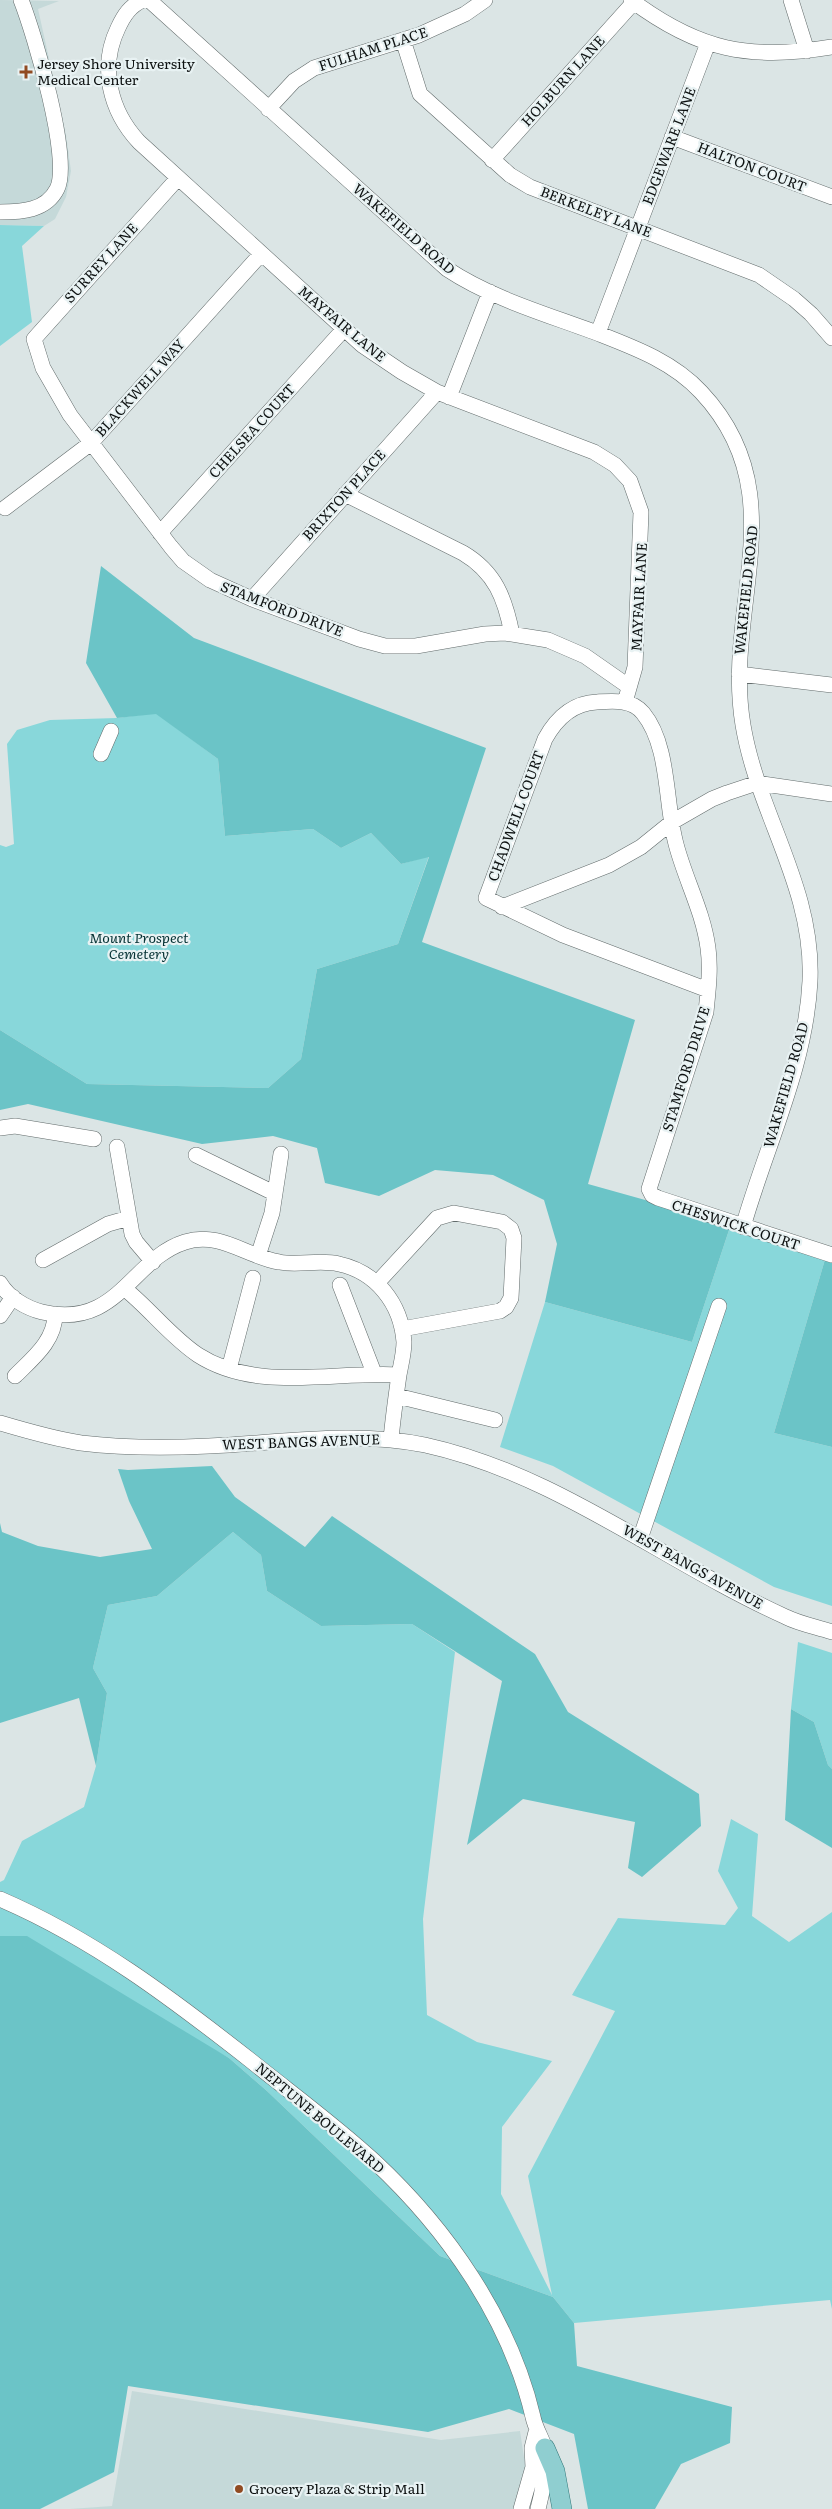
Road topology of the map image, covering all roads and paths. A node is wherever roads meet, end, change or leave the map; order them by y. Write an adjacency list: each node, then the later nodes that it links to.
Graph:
1 (21, 0): 16 (street)
2 (143, 0): 14 (street, MAYFAIR LANE)
3 (149, 0): 11 (street, WAKEFIELD ROAD)
4 (485, 0): 7 (street, FULHAM PLACE)
5 (791, 0): 10 (street)
6 (633, 1): 8 (street); 13 (street, HOLBURN LANE)
7 (403, 40): 11 (street, FULHAM PLACE); 13 (street, BERKELEY LANE)
8 (708, 43): 10 (street); 12 (street, EDGEWARE LANE)
9 (832, 47): 10 (street)
10 (807, 51)
11 (268, 109): 19 (street, WAKEFIELD ROAD)
12 (672, 136): 15 (street, HALTON COURT); 17 (street, EDGEWARE LANE)
13 (492, 160): 17 (street, BERKELEY LANE)
14 (178, 178): 18 (street, MAYFAIR LANE); 23 (street, SURREY LANE)
15 (832, 197)
16 (0, 212)
17 (638, 228): 21 (street, EDGEWARE LANE); 22 (street, BERKELEY LANE)
18 (262, 254): 20 (street, MAYFAIR LANE); 25 (street, BLACKWELL WAY)
19 (490, 292): 21 (street, WAKEFIELD ROAD); 24 (street, BRIXTON PLACE)
20 (344, 328): 24 (street, MAYFAIR LANE); 28 (street, CHELSEA COURT)
21 (598, 333): 31 (street, WAKEFIELD ROAD)
22 (832, 338)
23 (37, 352): 25 (street, STAMFORD DRIVE)
24 (443, 395): 26 (street, BRIXTON PLACE); 33 (street, MAYFAIR LANE)
25 (91, 443): 27 (street, BLACKWELL WAY); 28 (street, STAMFORD DRIVE)
26 (345, 494): 29 (street, BRIXTON PLACE); 30 (street)
27 (5, 508)
28 (160, 533): 29 (street, STAMFORD DRIVE)
29 (252, 599): 30 (street, STAMFORD DRIVE)
30 (512, 634): 33 (street, STAMFORD DRIVE)
31 (739, 674): 32 (street); 37 (street, WAKEFIELD ROAD)
32 (832, 685)
33 (628, 686): 34 (street, MAYFAIR LANE)
34 (625, 702): 39 (street, STAMFORD DRIVE); 40 (street, CHADWELL COURT)
35 (111, 731): 36 (street)
36 (101, 754)
37 (757, 783): 38 (street); 39 (street); 50 (street, WAKEFIELD ROAD)
38 (832, 794)
39 (672, 822): 40 (street); 41 (street, STAMFORD DRIVE)
40 (502, 907): 41 (street, CHADWELL COURT)
41 (708, 990): 47 (street, STAMFORD DRIVE)
42 (0, 1128): 43 (street)
43 (94, 1139)
44 (116, 1147): 49 (street)
45 (281, 1154): 48 (street)
46 (196, 1155): 48 (street)
47 (650, 1184): 50 (street, CHESWICK COURT)
48 (274, 1193): 51 (street)
49 (129, 1218): 53 (street); 54 (street)
50 (743, 1227): 52 (street, CHESWICK COURT)
51 (258, 1256): 54 (street); 56 (street)
52 (832, 1256)
53 (43, 1260)
54 (153, 1262): 59 (street)
55 (254, 1278): 65 (street)
56 (378, 1282): 64 (street); 64 (street)
57 (0, 1283): 60 (street)
58 (340, 1285): 66 (street)
59 (125, 1289): 62 (street); 65 (street)
60 (13, 1298): 62 (street); 63 (street)
61 (719, 1306): 73 (street)
62 (55, 1314): 68 (street)
63 (0, 1316)
64 (402, 1329): 67 (street)
65 (229, 1369): 66 (street)
66 (374, 1374): 67 (street)
67 (399, 1375): 69 (street)
68 (15, 1376)
69 (396, 1396): 70 (street); 72 (street)
70 (496, 1420)
71 (0, 1423): 72 (street, WEST BANGS AVENUE)
72 (391, 1439): 73 (street, WEST BANGS AVENUE)
73 (640, 1539): 74 (street, WEST BANGS AVENUE)
74 (832, 1632)
75 (0, 1899): 76 (street, NEPTUNE BOULEVARD)
76 (540, 2440): 77 (street, NEPTUNE BOULEVARD); 78 (street, NEPTUNE BOULEVARD); 79 (main road)
77 (521, 2509)
78 (538, 2509)
79 (562, 2509)

